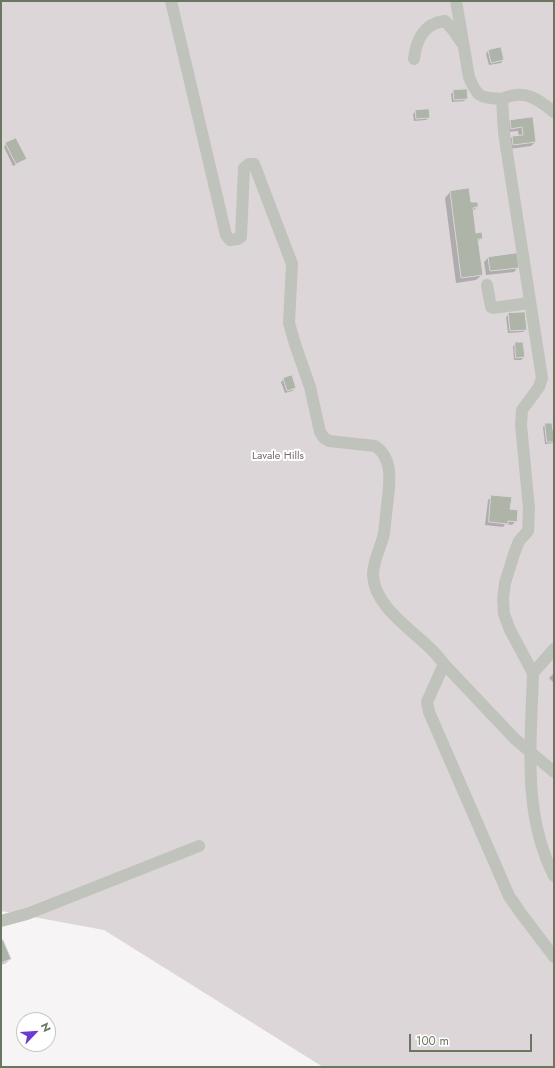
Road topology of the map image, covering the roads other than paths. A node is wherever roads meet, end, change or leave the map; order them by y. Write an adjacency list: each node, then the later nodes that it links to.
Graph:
1 (171, 1): 10 (street)
2 (456, 1): 3 (street)
3 (464, 48): 4 (street); 5 (street)
4 (414, 59)
5 (502, 99): 6 (street); 8 (street)
6 (554, 112)
7 (487, 285): 8 (street)
8 (529, 303): 11 (street)
9 (554, 649): 11 (street)
10 (444, 664): 12 (street); 17 (street)
11 (533, 672): 12 (street)
12 (531, 753): 13 (street); 15 (street)
13 (554, 772)
14 (199, 846): 16 (street)
15 (554, 876)
16 (1, 921)
17 (554, 957)

